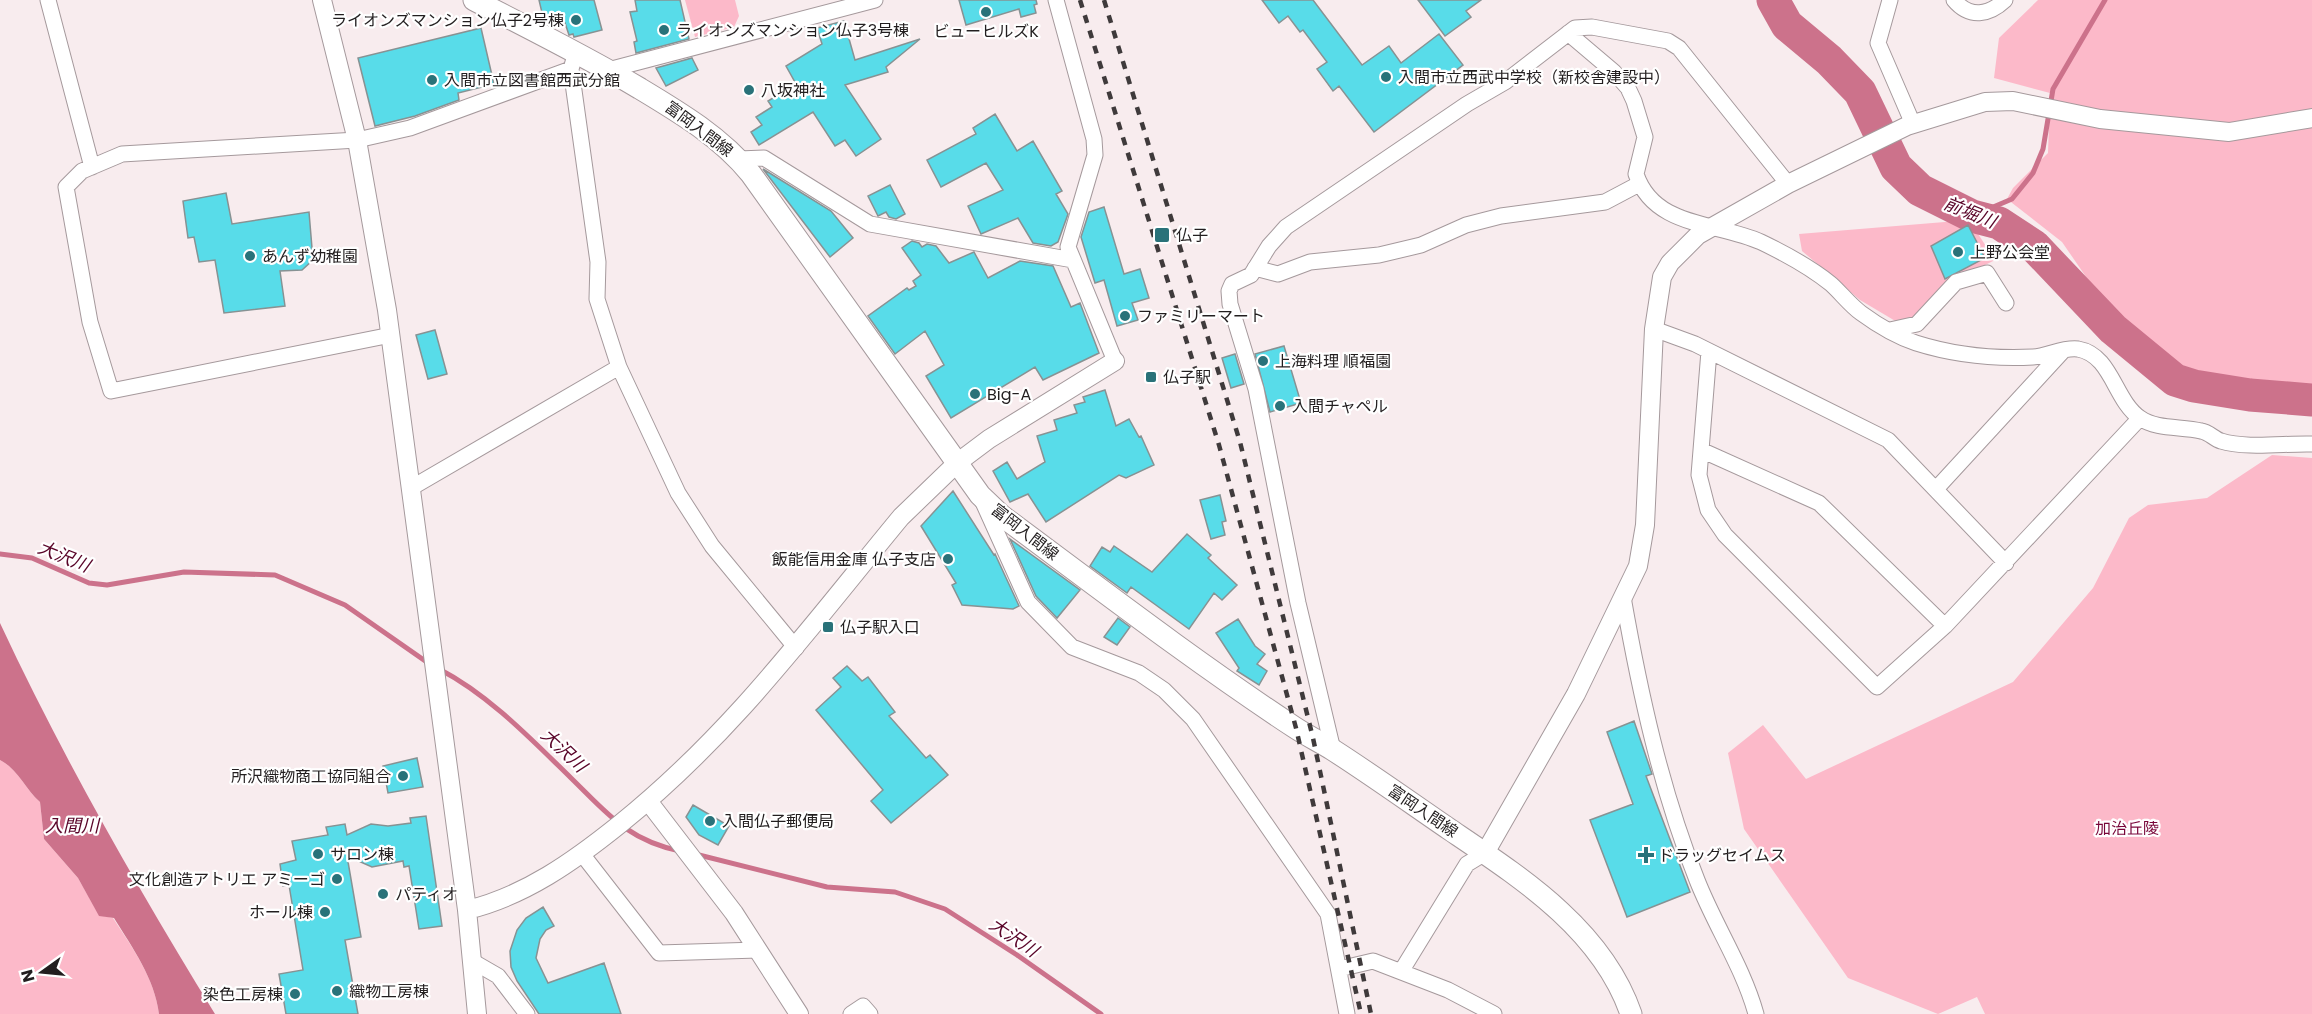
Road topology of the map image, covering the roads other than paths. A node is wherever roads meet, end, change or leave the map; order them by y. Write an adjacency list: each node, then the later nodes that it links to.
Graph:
1 (48, 0): 16 (street)
2 (322, 0): 14 (street)
3 (474, 0): 10 (main road, 富岡入間線)
4 (875, 0): 11 (street)
5 (1056, 0): 20 (street)
6 (1890, 0): 13 (street)
7 (1954, 0): 8 (street)
8 (2005, 0)
9 (1568, 33): 17 (street); 18 (street); 21 (street)
10 (574, 61): 11 (main road, 富岡入間線); 14 (street); 29 (street)
11 (608, 70): 15 (main road, 富岡入間線)
12 (2312, 118): 13 (street)
13 (1910, 125): 18 (street)
14 (357, 140): 16 (street); 25 (street)
15 (739, 159): 20 (street); 33 (main road, 富岡入間線)
16 (92, 167): 25 (street)
17 (1640, 184): 19 (street); 21 (street)
18 (1788, 184): 19 (street)
19 (1710, 227): 23 (street); 24 (street)
20 (1073, 260): 28 (street)
21 (1255, 268): 41 (street)
22 (2006, 303): 24 (street)
23 (1654, 329): 26 (street); 38 (street)
24 (1890, 330): 27 (street)
25 (390, 335): 34 (street)
26 (1709, 351): 32 (street); 35 (street)
27 (2063, 351): 30 (street); 35 (street)
28 (1115, 362): 33 (street)
29 (619, 367): 34 (street); 40 (street)
30 (2140, 418): 31 (street); 37 (street)
31 (2312, 444)
32 (1701, 450): 39 (street); 39 (street)
33 (957, 463): 36 (main road, 富岡入間線); 40 (street)
34 (411, 488): 45 (street)
35 (1936, 489): 37 (street)
36 (980, 495): 41 (main road, 富岡入間線); 48 (street)
37 (2006, 563): 39 (street)
38 (1623, 597): 43 (street); 58 (street)
39 (1945, 626)
40 (796, 648): 42 (street)
41 (1333, 750): 43 (main road, 富岡入間線)
42 (648, 801): 44 (street); 46 (street)
43 (1485, 853): 49 (street); 57 (main road, 富岡入間線)
44 (582, 854): 45 (street); 46 (street)
45 (467, 910): 47 (street)
46 (758, 950): 52 (street)
47 (472, 961): 50 (street); 51 (street)
48 (1339, 969): 49 (street); 55 (street)
49 (1402, 970): 56 (street)
50 (477, 1014)
51 (527, 1014)
52 (799, 1014)
53 (851, 1014): 54 (street)
54 (870, 1014)
55 (1347, 1014)
56 (1494, 1014)
57 (1631, 1014)
58 (1756, 1014)

